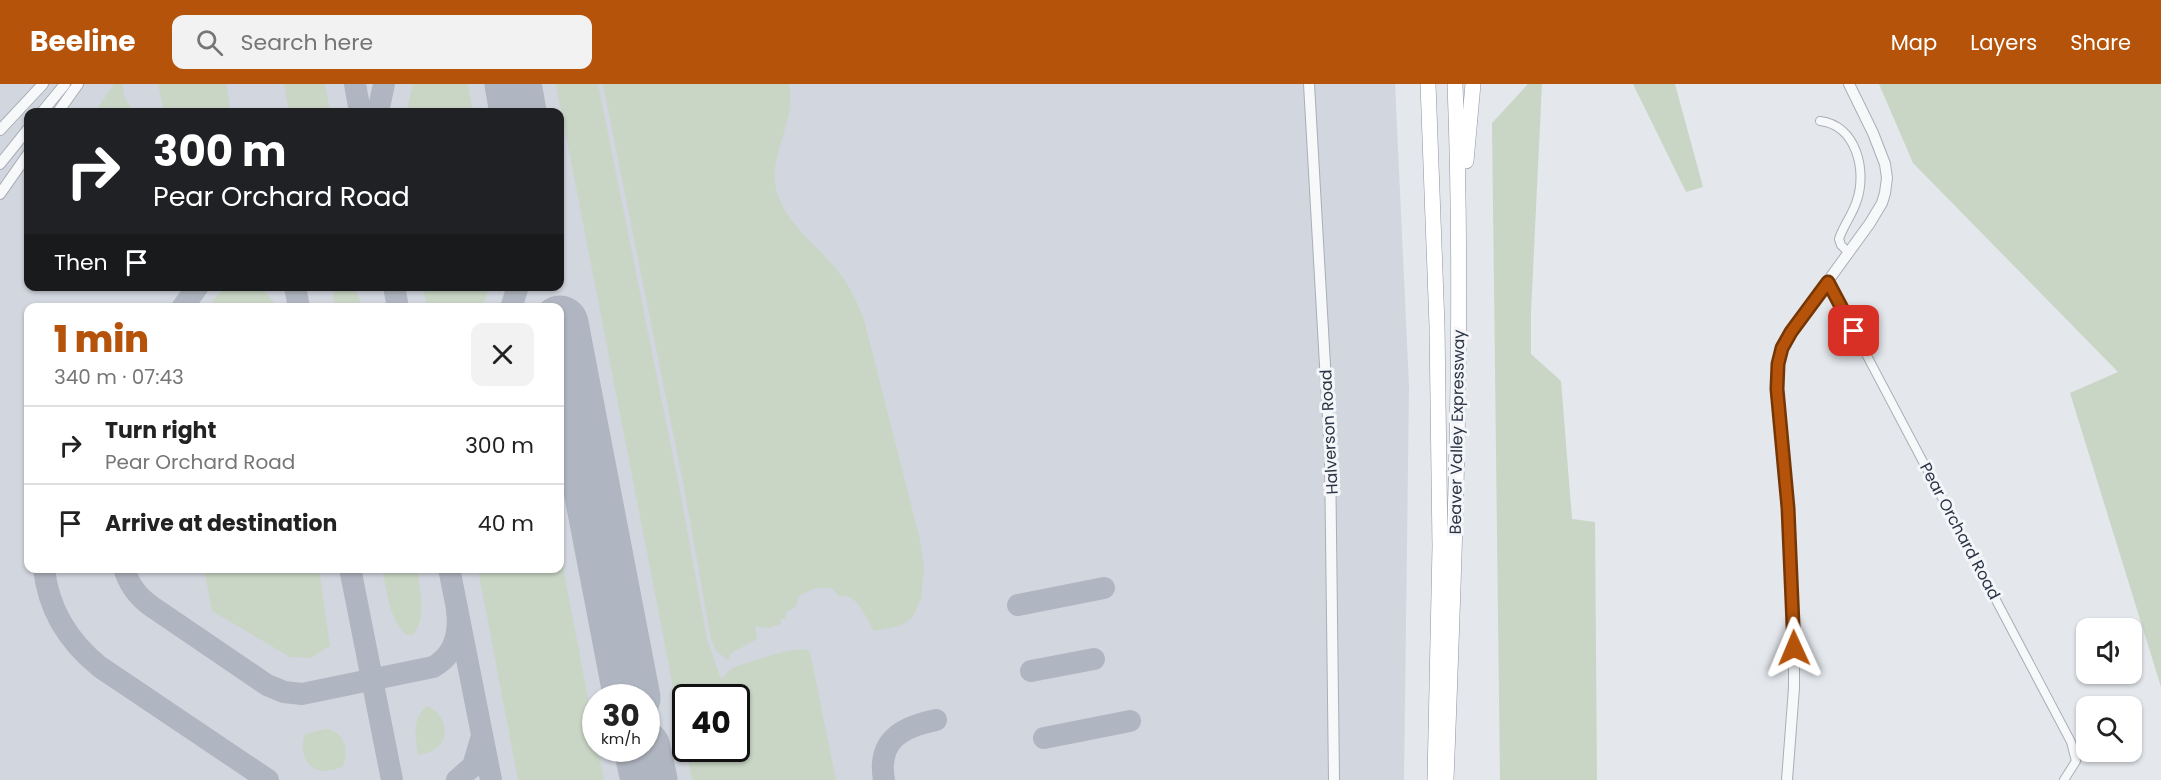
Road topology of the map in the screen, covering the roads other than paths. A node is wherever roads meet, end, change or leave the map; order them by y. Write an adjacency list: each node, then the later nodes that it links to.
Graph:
1 (43, 84): 13 (street)
2 (65, 84): 10 (street)
3 (78, 84): 11 (street)
4 (1309, 84): 22 (street, Halverson Road)
5 (1419, 84): 21 (highway)
6 (1428, 84): 21 (highway, Beaver Valley Expressway)
7 (1455, 84): 20 (highway, Beaver Valley Expressway)
8 (1473, 84): 20 (highway)
9 (1849, 84): 18 (street)
10 (45, 108)
11 (61, 108)
12 (1820, 121): 18 (street)
13 (0, 130)
14 (24, 134): 16 (street)
15 (24, 160): 17 (street)
16 (0, 164)
17 (0, 194)
18 (1849, 254): 19 (street)
19 (1828, 282): 25 (street); 26 (street, Pear Orchard Road)
20 (1459, 296): 24 (highway, Beaver Valley Expressway)
21 (1437, 326): 23 (highway, Beaver Valley Expressway)
22 (1334, 780)
23 (1435, 780)
24 (1446, 780)
25 (1787, 780)
26 (2064, 780)

